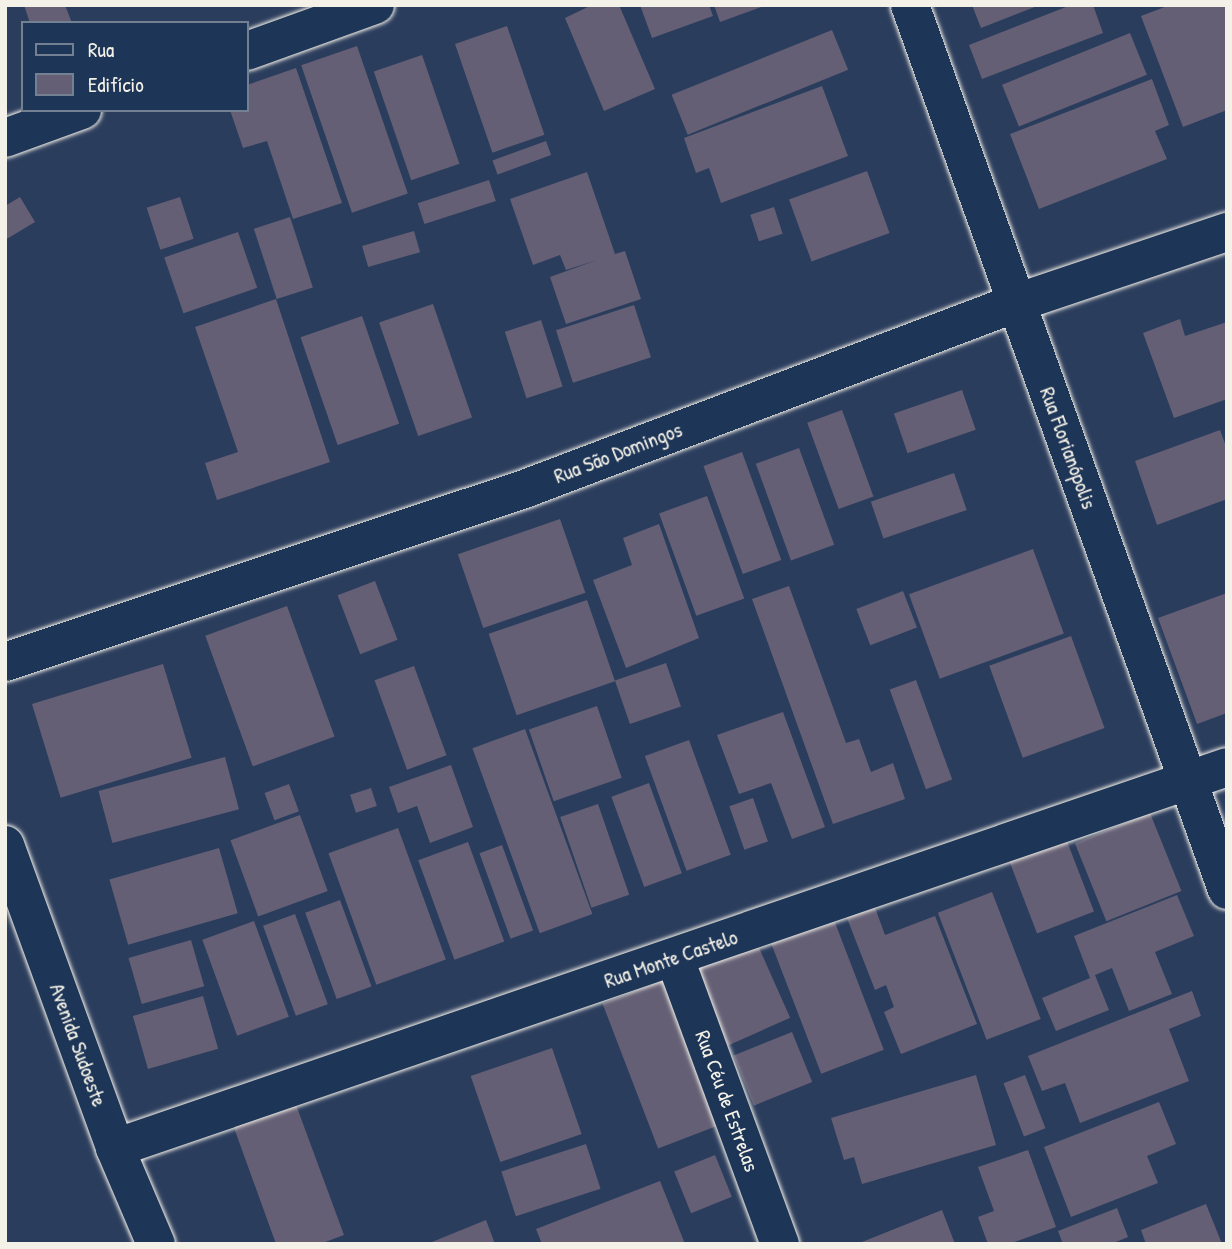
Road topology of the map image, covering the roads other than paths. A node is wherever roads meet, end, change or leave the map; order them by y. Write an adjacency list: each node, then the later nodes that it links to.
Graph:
1 (375, 5): 3 (street)
2 (910, 5): 7 (street, Rua Florianópolis)
3 (248, 51)
4 (76, 112): 5 (street)
5 (5, 138)
6 (1227, 232): 7 (street, Rua São Domingos)
7 (1016, 303): 8 (street, Rua São Domingos); 10 (street, Rua Florianópolis)
8 (5, 662)
9 (1227, 768): 10 (street, Rua Monte Castelo)
10 (1188, 782): 12 (street, Rua Florianópolis); 13 (street, Rua Monte Castelo)
11 (5, 845): 14 (street, Avenida Sudoeste)
12 (1227, 890)
13 (675, 959): 14 (street, Rua Monte Castelo); 16 (street, Rua Céu de Estrelas)
14 (115, 1148): 15 (street, Avenida Sudoeste)
15 (154, 1243)
16 (780, 1244)

